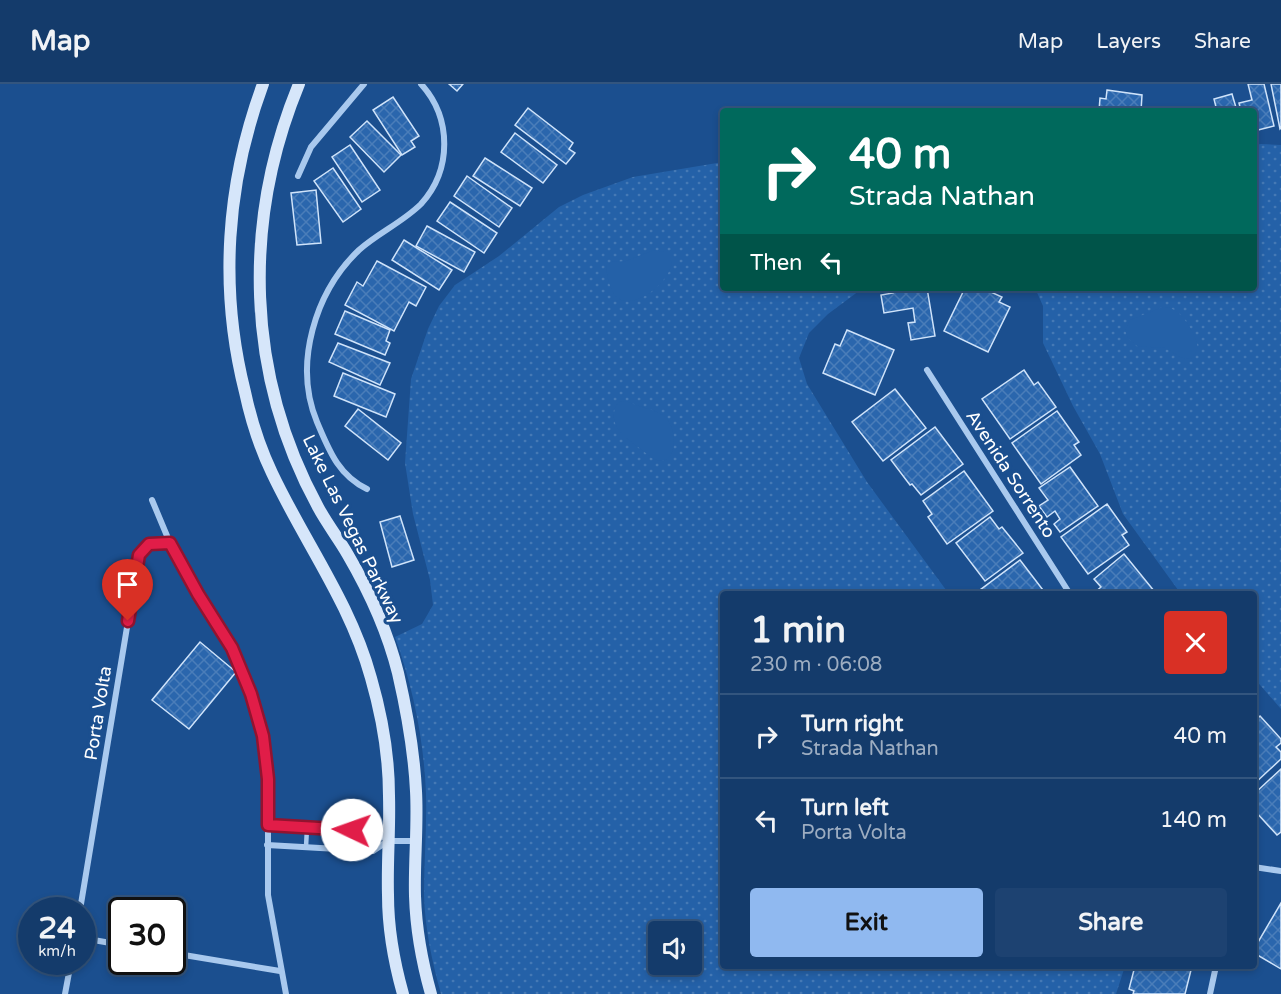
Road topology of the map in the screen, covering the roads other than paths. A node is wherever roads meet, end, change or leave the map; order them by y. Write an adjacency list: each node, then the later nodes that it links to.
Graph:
1 (263, 84): 13 (street)
2 (299, 84): 14 (street, Lake Las Vegas Parkway)
3 (364, 84): 5 (street)
4 (421, 84): 7 (street)
5 (297, 176)
6 (927, 370): 10 (street, Avenida Sorrento)
7 (367, 489)
8 (152, 500): 9 (street)
9 (170, 543): 11 (street); 19 (street, Porta Volta)
10 (1068, 591)
11 (268, 825): 12 (street); 15 (street)
12 (307, 828): 13 (street); 16 (lane)
13 (389, 841): 14 (street); 16 (street); 26 (street)
14 (416, 841): 27 (street, Lake Las Vegas Parkway)
15 (267, 844): 16 (street); 22 (street)
16 (306, 847)
17 (1257, 867): 18 (street)
18 (1281, 871)
19 (82, 897)
20 (186, 955): 22 (street)
21 (1215, 969): 28 (street)
22 (280, 971): 25 (street)
23 (69, 975): 24 (street)
24 (65, 994)
25 (286, 994)
26 (403, 994)
27 (431, 994)
28 (1210, 994)

